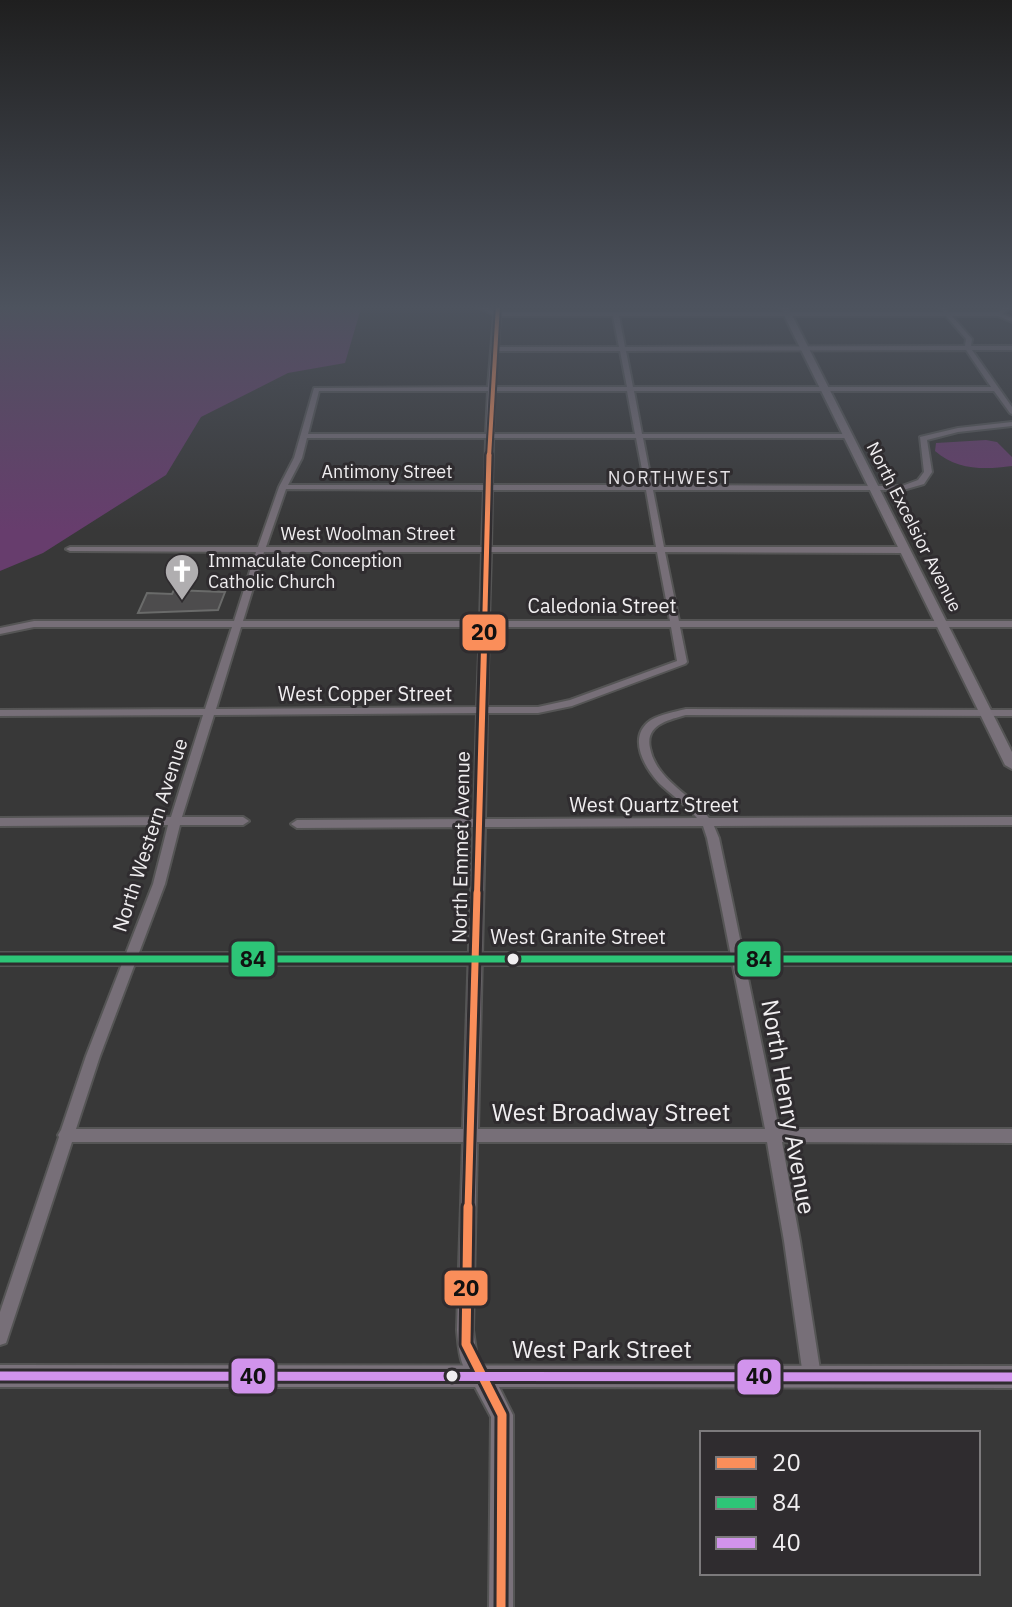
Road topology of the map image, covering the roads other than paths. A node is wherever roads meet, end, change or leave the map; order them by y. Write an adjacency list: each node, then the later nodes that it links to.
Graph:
1 (492, 380): 5 (street, North Emmet Avenue)
2 (628, 380): 6 (street)
3 (821, 380): 8 (street, North Excelsior Avenue)
4 (989, 380): 7 (street)
5 (491, 389): 6 (street); 11 (street, North Emmet Avenue); 13 (street, North Western Avenue)
6 (630, 389): 8 (street); 12 (street)
7 (995, 389): 8 (street); 9 (street)
8 (826, 390): 14 (street, North Excelsior Avenue)
9 (1012, 412)
10 (1012, 424): 17 (street, Antimony Street)
11 (490, 435): 12 (street); 13 (street); 16 (street, North Emmet Avenue)
12 (639, 435): 14 (street); 18 (street)
13 (303, 436): 15 (street, North Western Avenue)
14 (847, 436): 17 (street, North Excelsior Avenue)
15 (283, 487): 16 (street, Antimony Street); 20 (street, North Western Avenue)
16 (489, 488): 18 (street, Antimony Street); 21 (street, North Emmet Avenue)
17 (874, 488): 18 (street, Antimony Street); 23 (street, North Excelsior Avenue)
18 (649, 489): 22 (street)
19 (70, 549): 20 (street, West Woolman Street)
20 (261, 549): 21 (street, West Woolman Street); 24 (street, North Western Avenue)
21 (488, 550): 22 (street, West Woolman Street); 25 (street, North Emmet Avenue)
22 (661, 550): 23 (street, West Woolman Street); 26 (street)
23 (905, 550): 27 (street, North Excelsior Avenue)
24 (238, 624): 25 (street, Caledonia Street); 29 (street, Caledonia Street); 30 (street, North Western Avenue)
25 (486, 624): 26 (street, Caledonia Street); 31 (street, North Emmet Avenue)
26 (675, 624): 27 (street, Caledonia Street); 31 (street, West Copper Street)
27 (942, 624): 28 (street, Caledonia Street); 33 (street, North Excelsior Avenue)
28 (1012, 624)
29 (0, 631)
30 (210, 712): 31 (street, West Copper Street); 32 (street, West Copper Street); 36 (street, North Western Avenue)
31 (482, 712): 42 (street, North Emmet Avenue)
32 (0, 713)
33 (987, 713): 34 (street); 35 (street, North Excelsior Avenue); 40 (street)
34 (1012, 713)
35 (1012, 765)
36 (175, 821): 37 (street); 39 (street); 45 (street, North Western Avenue)
37 (243, 821)
38 (1012, 821): 40 (street, West Quartz Street)
39 (0, 822)
40 (710, 823): 42 (street, West Quartz Street); 47 (street, North Henry Avenue)
41 (297, 824): 42 (street, West Quartz Street)
42 (480, 825): 43 (street, North Emmet Avenue)
43 (476, 958): 45 (street, West Granite Street); 47 (street, West Granite Street); 49 (street, North Emmet Avenue)
44 (0, 959): 45 (street, West Granite Street)
45 (130, 959): 48 (street, North Western Avenue)
46 (1012, 959): 47 (street, West Granite Street)
47 (739, 960): 50 (street, North Henry Avenue)
48 (65, 1135): 49 (street, West Broadway Street); 52 (street, North Western Avenue)
49 (471, 1135): 50 (street, West Broadway Street); 54 (street, North Emmet Avenue)
50 (772, 1135): 51 (street, West Broadway Street); 55 (street, North Henry Avenue)
51 (1012, 1136)
52 (0, 1337)
53 (0, 1376): 54 (street, West Park Street)
54 (481, 1376): 55 (street, West Park Street); 57 (street)
55 (812, 1376): 56 (street, West Park Street)
56 (1012, 1377)
57 (501, 1607)

